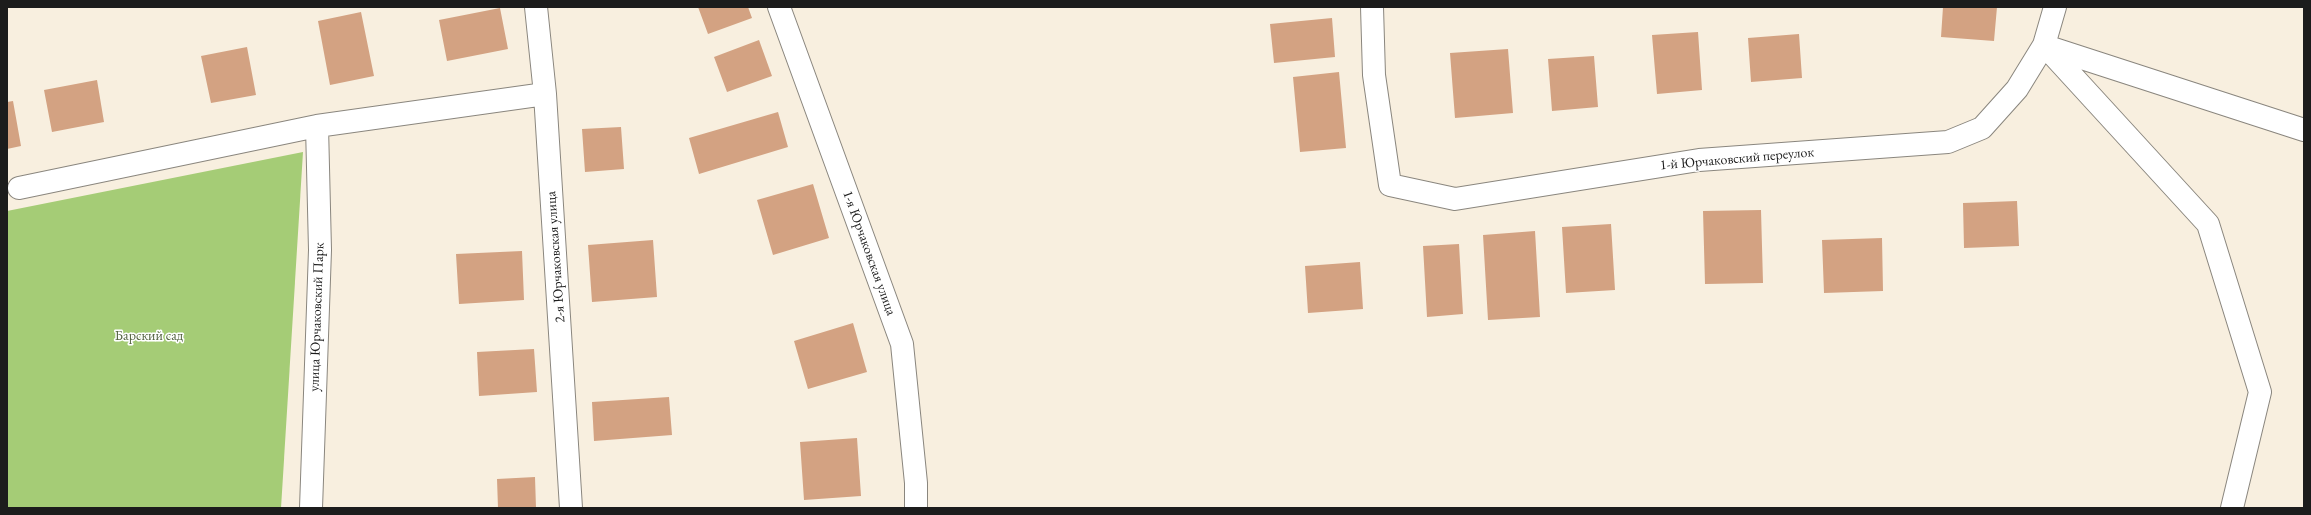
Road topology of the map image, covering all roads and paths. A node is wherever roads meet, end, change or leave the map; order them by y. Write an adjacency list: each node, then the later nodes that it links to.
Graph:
1 (536, 7): 6 (street, 2-я Юрчаковская улица)
2 (779, 7): 12 (street, 1-я Юрчаковская улица)
3 (1372, 7): 5 (street, 1-й Юрчаковский переулок)
4 (2055, 7): 5 (street, 1-й Юрчаковский переулок)
5 (2044, 45): 8 (street); 13 (street)
6 (545, 94): 7 (street); 11 (street, 2-я Юрчаковская улица)
7 (317, 126): 9 (street); 10 (street, улица Юрчаковский Парк)
8 (2304, 130)
9 (19, 188)
10 (312, 508)
11 (571, 508)
12 (916, 508)
13 (2232, 508)

